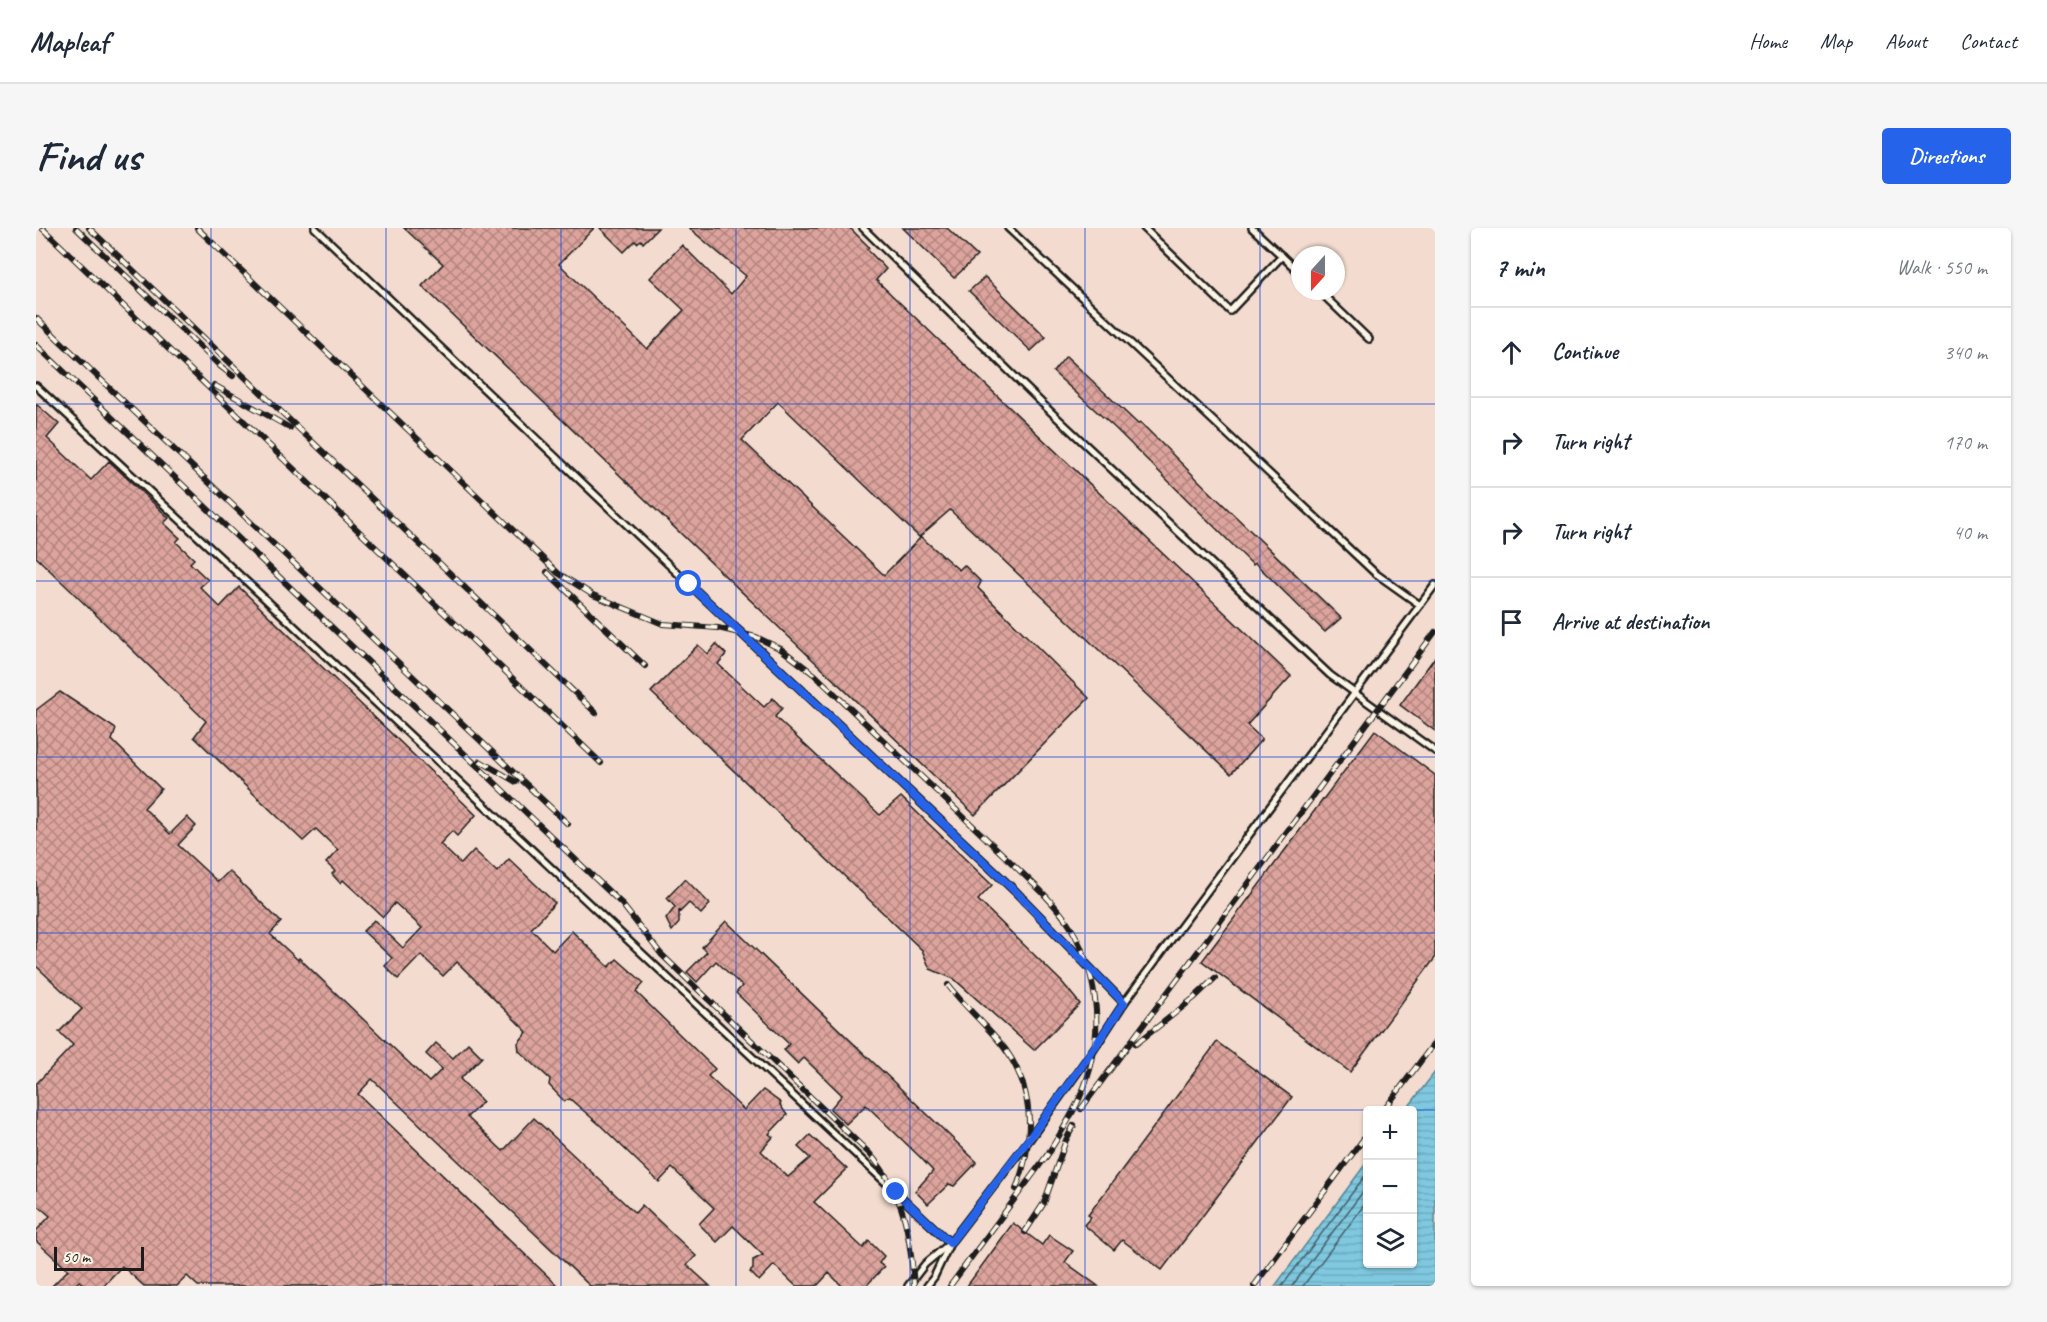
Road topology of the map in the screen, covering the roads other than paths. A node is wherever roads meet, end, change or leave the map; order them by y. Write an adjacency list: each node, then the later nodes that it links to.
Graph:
1 (315, 228): 15 (lane)
2 (863, 228): 13 (lane)
3 (1008, 228): 12 (lane)
4 (1144, 228): 6 (lane)
5 (1252, 228): 6 (lane)
6 (1282, 256): 7 (lane)
7 (1291, 264)
8 (1328, 300): 9 (lane)
9 (1369, 339)
10 (36, 386): 16 (lane)
11 (1435, 585): 12 (lane)
12 (1420, 605): 13 (lane)
13 (1355, 692): 14 (lane); 15 (lane)
14 (1435, 751)
15 (1124, 1003): 16 (lane)
16 (950, 1243): 17 (lane); 18 (lane)
17 (908, 1286)
18 (927, 1286)

